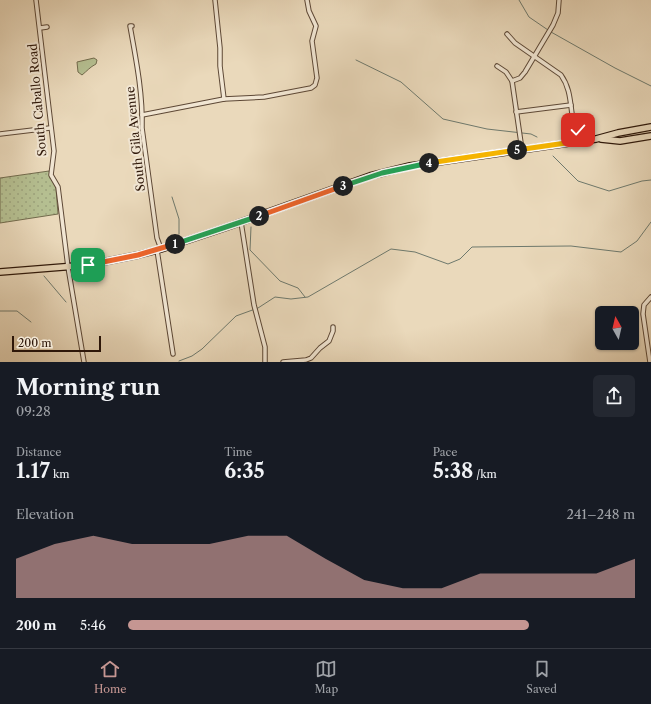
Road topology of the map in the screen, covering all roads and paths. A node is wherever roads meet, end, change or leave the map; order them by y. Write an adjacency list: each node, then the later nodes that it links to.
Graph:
1 (36, 0): 7 (street, South Caballo Road)
2 (215, 0): 12 (street)
3 (307, 0): 12 (street)
4 (559, 0): 9 (street)
5 (131, 26): 15 (street, South Gila Avenue)
6 (47, 27): 7 (street)
7 (40, 28): 17 (street, South Caballo Road)
8 (507, 34): 9 (street)
9 (534, 56): 11 (street); 13 (street)
10 (497, 66): 11 (street)
11 (512, 81): 14 (street)
12 (224, 98): 15 (street)
13 (571, 105): 14 (street); 21 (street)
14 (516, 112): 22 (street)
15 (142, 115): 24 (street, South Gila Avenue)
16 (651, 127): 20 (main road)
17 (50, 128): 18 (street); 25 (street, South Caballo Road)
18 (0, 134)
19 (651, 136): 20 (main road)
20 (596, 139): 21 (main road)
21 (580, 141): 22 (main road)
22 (522, 150): 23 (main road)
23 (241, 222): 24 (main road); 31 (street)
24 (159, 249): 25 (main road); 29 (street, South Gila Avenue)
25 (68, 267): 26 (main road); 30 (street, South Caballo Road)
26 (0, 272)
27 (651, 297): 33 (street)
28 (333, 327): 32 (street)
29 (173, 354)
30 (84, 362)
31 (265, 362)
32 (283, 362)
33 (650, 362)

